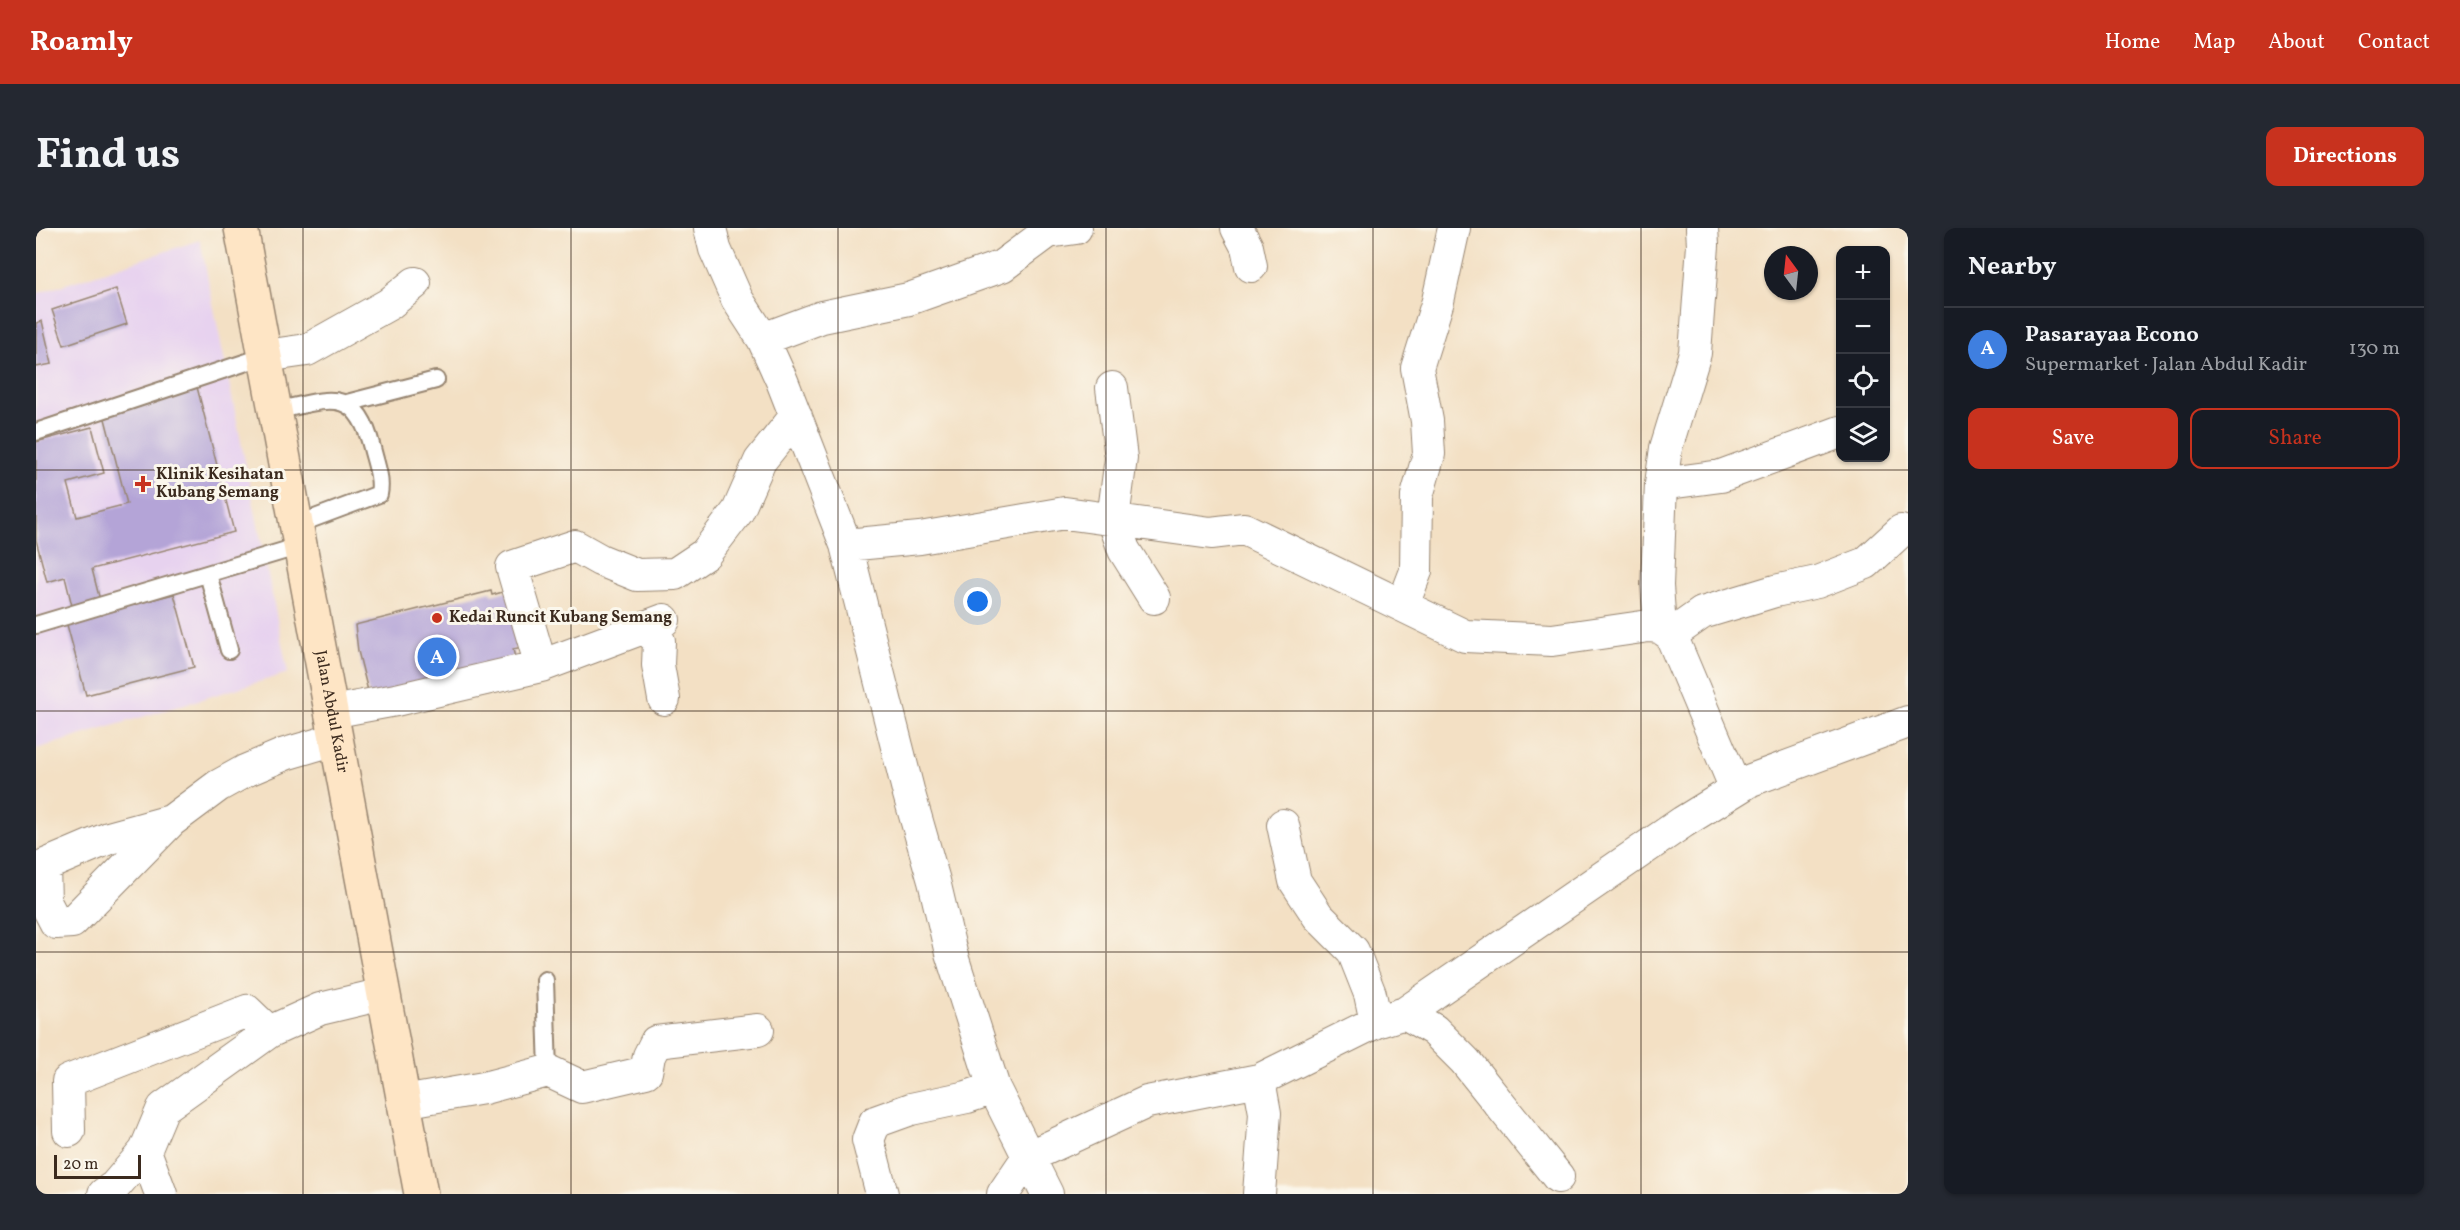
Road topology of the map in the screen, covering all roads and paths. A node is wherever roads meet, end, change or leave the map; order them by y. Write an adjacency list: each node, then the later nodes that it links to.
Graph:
1 (241, 228): 10 (main road, Jalan Abdul Kadir)
2 (710, 228): 9 (street)
3 (1076, 228): 9 (street)
4 (1237, 228): 7 (street)
5 (1454, 228): 25 (street)
6 (1702, 228): 18 (street)
7 (1251, 266)
8 (415, 283): 10 (street)
9 (763, 339): 15 (street)
10 (265, 356): 14 (main road, Jalan Abdul Kadir); 16 (lane)
11 (436, 380): 13 (lane)
12 (1112, 388): 19 (street)
13 (347, 403): 14 (lane); 21 (lane)
14 (275, 411): 21 (main road, Jalan Abdul Kadir)
15 (796, 416): 22 (street); 29 (street)
16 (36, 432)
17 (1836, 433): 18 (street)
18 (1661, 484): 27 (street)
19 (1113, 519): 22 (street); 24 (street); 25 (street)
20 (1901, 531): 27 (street)
21 (298, 536): 23 (lane); 32 (main road, Jalan Abdul Kadir)
22 (846, 545): 45 (street)
23 (208, 574): 26 (lane); 28 (lane)
24 (1154, 598)
25 (1403, 605): 27 (street)
26 (37, 621)
27 (1666, 631): 33 (street)
28 (229, 650)
29 (541, 666): 30 (street); 32 (street)
30 (664, 699)
31 (1908, 723): 33 (street)
32 (333, 725): 34 (street); 38 (main road, Jalan Abdul Kadir)
33 (1736, 789): 39 (street)
34 (171, 821): 36 (street); 36 (street)
35 (1282, 825): 40 (street)
36 (40, 868)
37 (545, 980): 43 (lane)
38 (384, 994): 42 (street); 46 (main road, Jalan Abdul Kadir)
39 (1406, 1013): 40 (street); 50 (street)
40 (1376, 1022): 44 (street)
41 (758, 1030): 43 (street)
42 (269, 1032): 47 (street); 48 (street)
43 (548, 1071): 46 (street)
44 (1259, 1080): 49 (street); 57 (street)
45 (994, 1088): 49 (street); 54 (street)
46 (404, 1102): 53 (main road, Jalan Abdul Kadir)
47 (69, 1131)
48 (145, 1151): 51 (street); 52 (street)
49 (1028, 1157): 55 (street); 56 (street)
50 (1558, 1178)
51 (104, 1194)
52 (161, 1194)
53 (421, 1194)
54 (882, 1194)
55 (1003, 1194)
56 (1047, 1194)
57 (1259, 1194)

